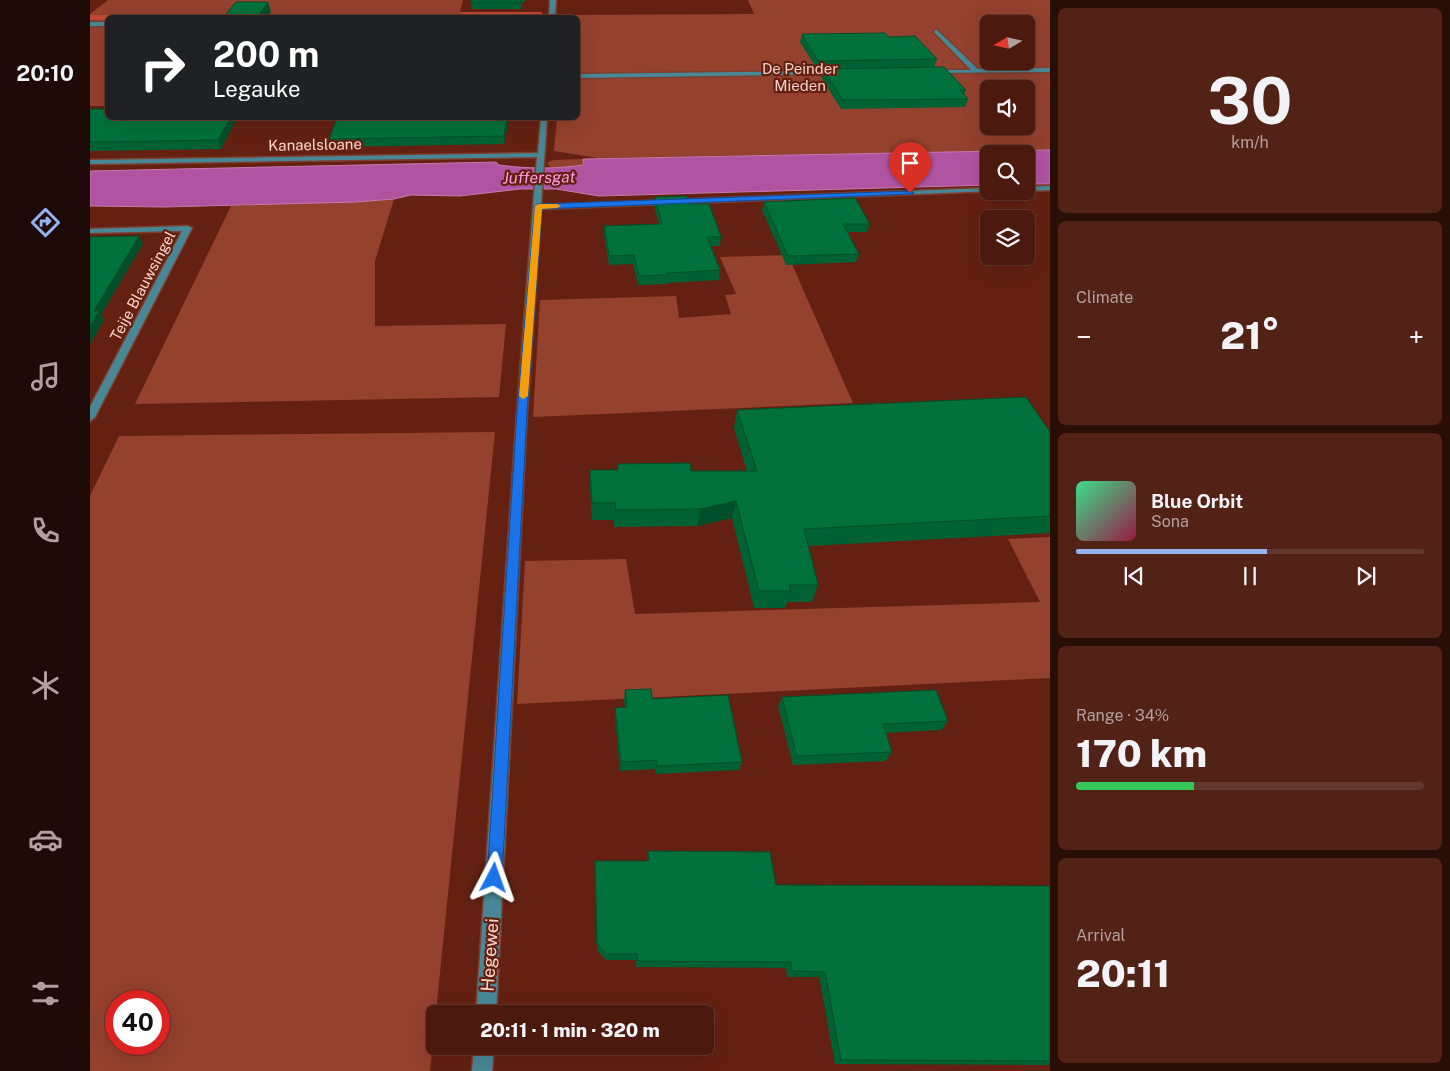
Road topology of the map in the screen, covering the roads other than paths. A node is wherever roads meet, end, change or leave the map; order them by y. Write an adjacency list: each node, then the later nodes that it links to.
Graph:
1 (553, 0): 2 (street)
2 (552, 15)
3 (90, 24): 4 (street)
4 (105, 24)
5 (936, 31): 7 (street)
6 (1050, 70): 7 (street)
7 (976, 71): 8 (street)
8 (926, 72)
9 (847, 73): 10 (street)
10 (580, 76)
11 (544, 120): 12 (street, Hegewei)
12 (541, 158): 13 (street, Kanaelsloane); 17 (street, Hegewei)
13 (90, 162)
14 (1035, 188): 15 (street)
15 (1050, 188)
16 (980, 190): 17 (street)
17 (539, 206): 20 (street, Hegewei)
18 (90, 231): 19 (street, Teije Blauwsingel)
19 (90, 417)
20 (487, 1005)
21 (483, 1055): 22 (street)
22 (482, 1071)

